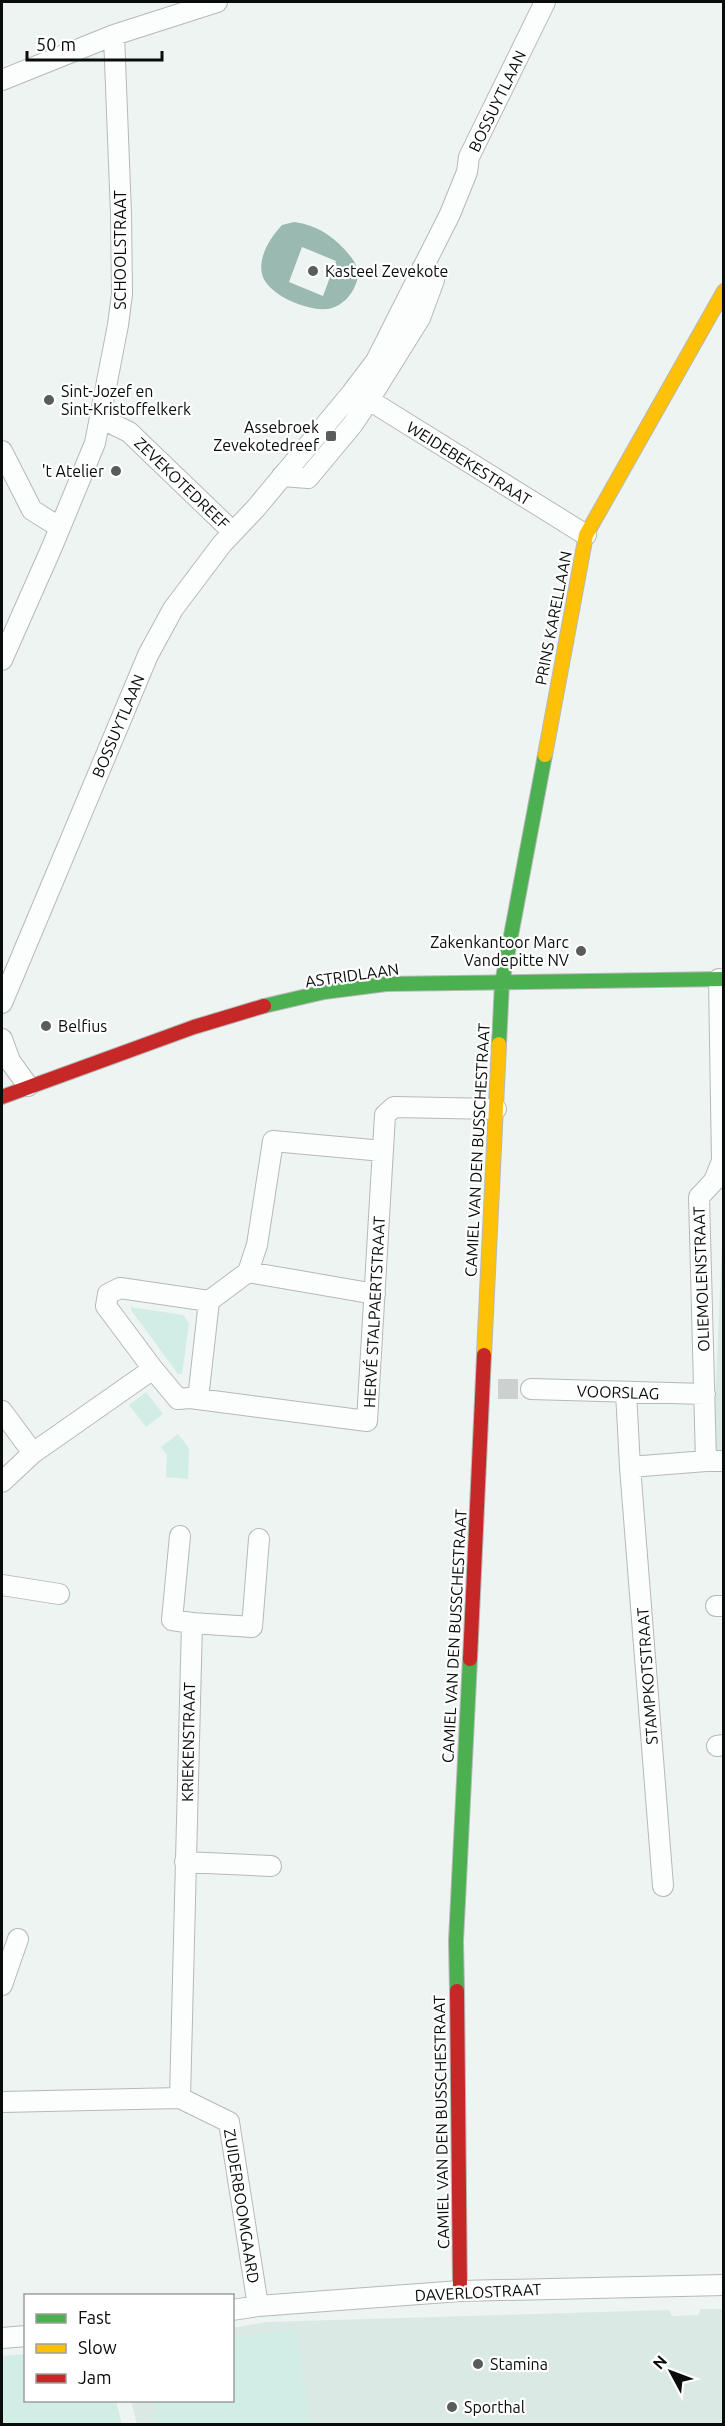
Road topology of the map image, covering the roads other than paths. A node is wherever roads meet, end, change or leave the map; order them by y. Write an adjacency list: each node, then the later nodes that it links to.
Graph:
1 (217, 2): 3 (street)
2 (545, 2): 6 (street, BOSSUYTLAAN)
3 (114, 35): 4 (street); 7 (street, SCHOOLSTRAAT)
4 (2, 80)
5 (723, 291): 11 (street, PRINS KARELLAAN)
6 (363, 393): 10 (street, BOSSUYTLAAN); 11 (street, WEIDEBEKESTRAAT)
7 (100, 418): 9 (street, SCHOOLSTRAAT); 10 (street, ZEVEKOTEDREEF)
8 (2, 451): 9 (street)
9 (59, 527): 12 (street, SCHOOLSTRAAT)
10 (233, 532): 15 (street, BOSSUYTLAAN)
11 (586, 536): 14 (street, PRINS KARELLAAN)
12 (2, 660)
13 (721, 979): 14 (street, ASTRIDLAAN); 27 (street, OLIEMOLENSTRAAT)
14 (502, 982): 17 (street, ASTRIDLAAN); 19 (street, CAMIEL VAN DEN BUSSCHESTRAAT)
15 (2, 1003)
16 (2, 1039): 17 (street)
17 (28, 1086): 18 (street, ASTRIDLAAN)
18 (2, 1097)
19 (496, 1109): 20 (street, HERVÉ STALPAERTSTRAAT); 47 (street, CAMIEL VAN DEN BUSSCHESTRAAT)
20 (383, 1151): 21 (street); 22 (street, HERVÉ STALPAERTSTRAAT)
21 (248, 1272): 22 (street); 23 (street)
22 (375, 1294): 28 (street, HERVÉ STALPAERTSTRAAT)
23 (209, 1301): 24 (street); 28 (street)
24 (153, 1369): 28 (street, HERVÉ STALPAERTSTRAAT); 30 (street)
25 (531, 1389): 26 (street, VOORSLAG)
26 (626, 1392): 27 (street, VOORSLAG); 32 (street, STAMPKOTSTRAAT)
27 (705, 1394): 31 (street, OLIEMOLENSTRAAT)
28 (198, 1399)
29 (2, 1411): 30 (street)
30 (33, 1453): 33 (street)
31 (714, 1461): 32 (street)
32 (630, 1467): 41 (street, STAMPKOTSTRAAT)
33 (2, 1482)
34 (180, 1536): 38 (street)
35 (259, 1539): 38 (street)
36 (2, 1585): 37 (street)
37 (59, 1594)
38 (192, 1623): 39 (street, KRIEKENSTRAAT)
39 (185, 1862): 40 (street); 44 (street, KRIEKENSTRAAT)
40 (271, 1866)
41 (663, 1886)
42 (18, 1938): 43 (street)
43 (2, 1985)
44 (180, 2098): 45 (street, ZUIDERBOOMGAARD); 48 (street, ZUIDERBOOMGAARD)
45 (2, 2102)
46 (723, 2285): 47 (street, DAVERLOSTRAAT)
47 (460, 2291): 48 (street, DAVERLOSTRAAT)
48 (258, 2306): 49 (street, DAVERLOSTRAAT)
49 (234, 2310)
50 (24, 2336): 51 (street)
51 (2, 2338)

